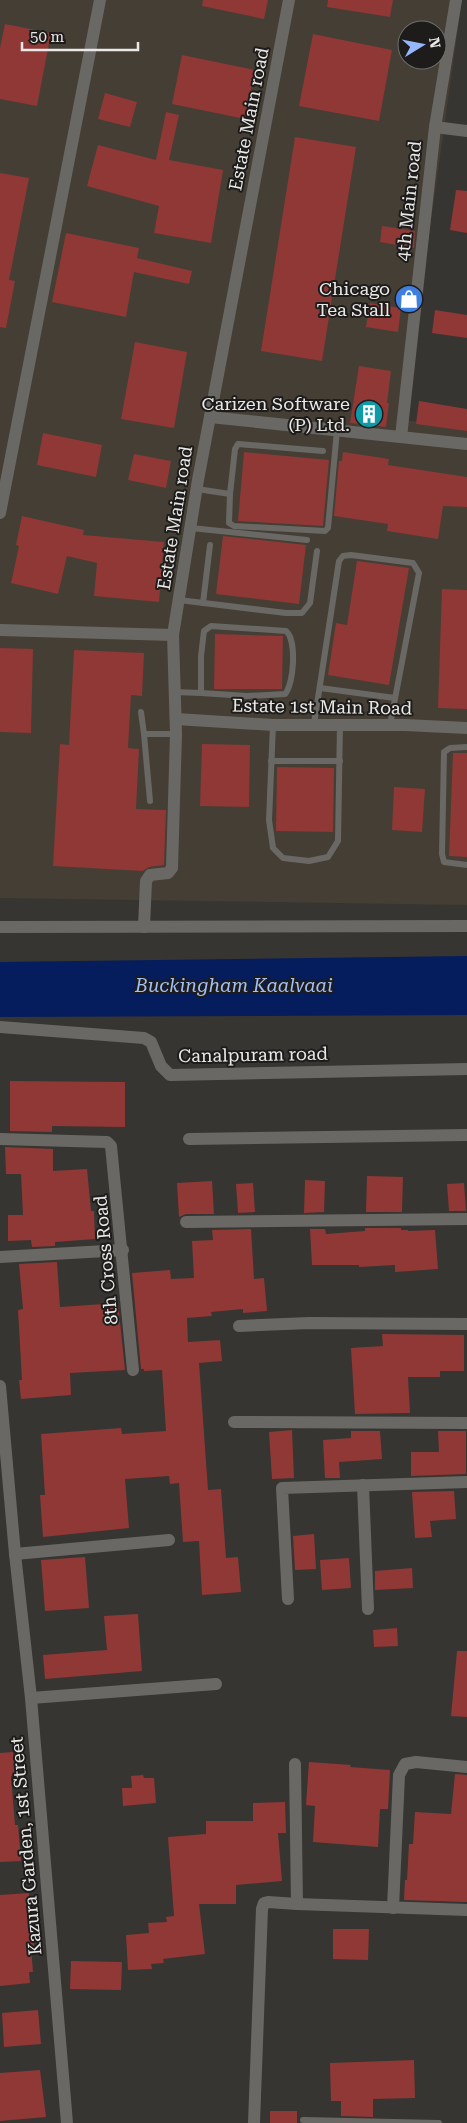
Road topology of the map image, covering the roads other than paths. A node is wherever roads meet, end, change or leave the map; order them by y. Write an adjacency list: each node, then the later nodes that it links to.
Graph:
1 (100, 0): 13 (street)
2 (289, 0): 6 (street, Estate Main road)
3 (456, 0): 4 (street, 4th Main road)
4 (434, 128): 5 (street); 8 (street, 4th Main road)
5 (467, 131)
6 (210, 417): 7 (street); 11 (street, Estate Main road)
7 (337, 430): 8 (street); 12 (lane)
8 (401, 437): 9 (street)
9 (467, 444)
10 (323, 451): 12 (lane)
11 (197, 489): 12 (lane); 14 (street, Estate Main road)
12 (230, 494)
13 (0, 513)
14 (191, 528): 15 (lane); 18 (street, Estate Main road)
15 (306, 540)
16 (210, 545): 19 (lane)
17 (317, 551): 19 (lane)
18 (179, 600): 19 (lane); 21 (street, Estate Main road)
19 (203, 602)
20 (0, 630): 21 (street)
21 (173, 635): 23 (street, Estate Main road)
22 (320, 688): 25 (lane); 25 (lane); 28 (lane)
23 (174, 692): 24 (lane); 27 (street, Estate Main road)
24 (200, 693): 24 (lane)
25 (395, 698): 31 (lane)
26 (141, 712): 33 (lane)
27 (176, 719): 30 (street, Estate 1st Main Road); 34 (street, Estate Main road)
28 (314, 724): 29 (street, Estate 1st Main Road); 30 (street, Estate 1st Main Road)
29 (340, 724): 31 (street, Estate 1st Main Road); 37 (lane)
30 (273, 725): 36 (lane)
31 (390, 725): 32 (street, Estate 1st Main Road)
32 (467, 728)
33 (144, 734): 34 (lane); 38 (lane)
34 (176, 734): 42 (street, Estate Main road)
35 (467, 747): 39 (lane)
36 (271, 761): 37 (lane); 37 (lane)
37 (340, 762)
38 (150, 801)
39 (467, 865)
40 (467, 926): 42 (street)
41 (0, 927): 42 (street)
42 (144, 927)
43 (0, 1027): 44 (street, Canalpuram road)
44 (467, 1069)
45 (467, 1135): 46 (street)
46 (189, 1138)
47 (0, 1140): 50 (street, 8th Cross Road)
48 (467, 1219): 49 (street)
49 (186, 1222)
50 (123, 1250): 51 (street); 54 (street, 8th Cross Road)
51 (0, 1257)
52 (467, 1324): 53 (street)
53 (239, 1326)
54 (133, 1370)
55 (0, 1386): 58 (street, Kazura Garden, 1st Street)
56 (234, 1422): 57 (street)
57 (467, 1423)
58 (3, 1474): 62 (street, Kazura Garden, 1st Street)
59 (467, 1482): 60 (street)
60 (363, 1485): 63 (street); 64 (street)
61 (169, 1540): 62 (street)
62 (15, 1554): 66 (street, Kazura Garden, 1st Street)
63 (288, 1599)
64 (368, 1609)
65 (216, 1684): 66 (street)
66 (31, 1698): 73 (street, Kazura Garden, 1st Street)
67 (295, 1764): 69 (street)
68 (467, 1767): 70 (street)
69 (297, 1904): 70 (street); 74 (street)
70 (393, 1908): 71 (street)
71 (467, 1910)
72 (303, 2120): 75 (lane)
73 (67, 2123)
74 (254, 2123)
75 (439, 2123)

